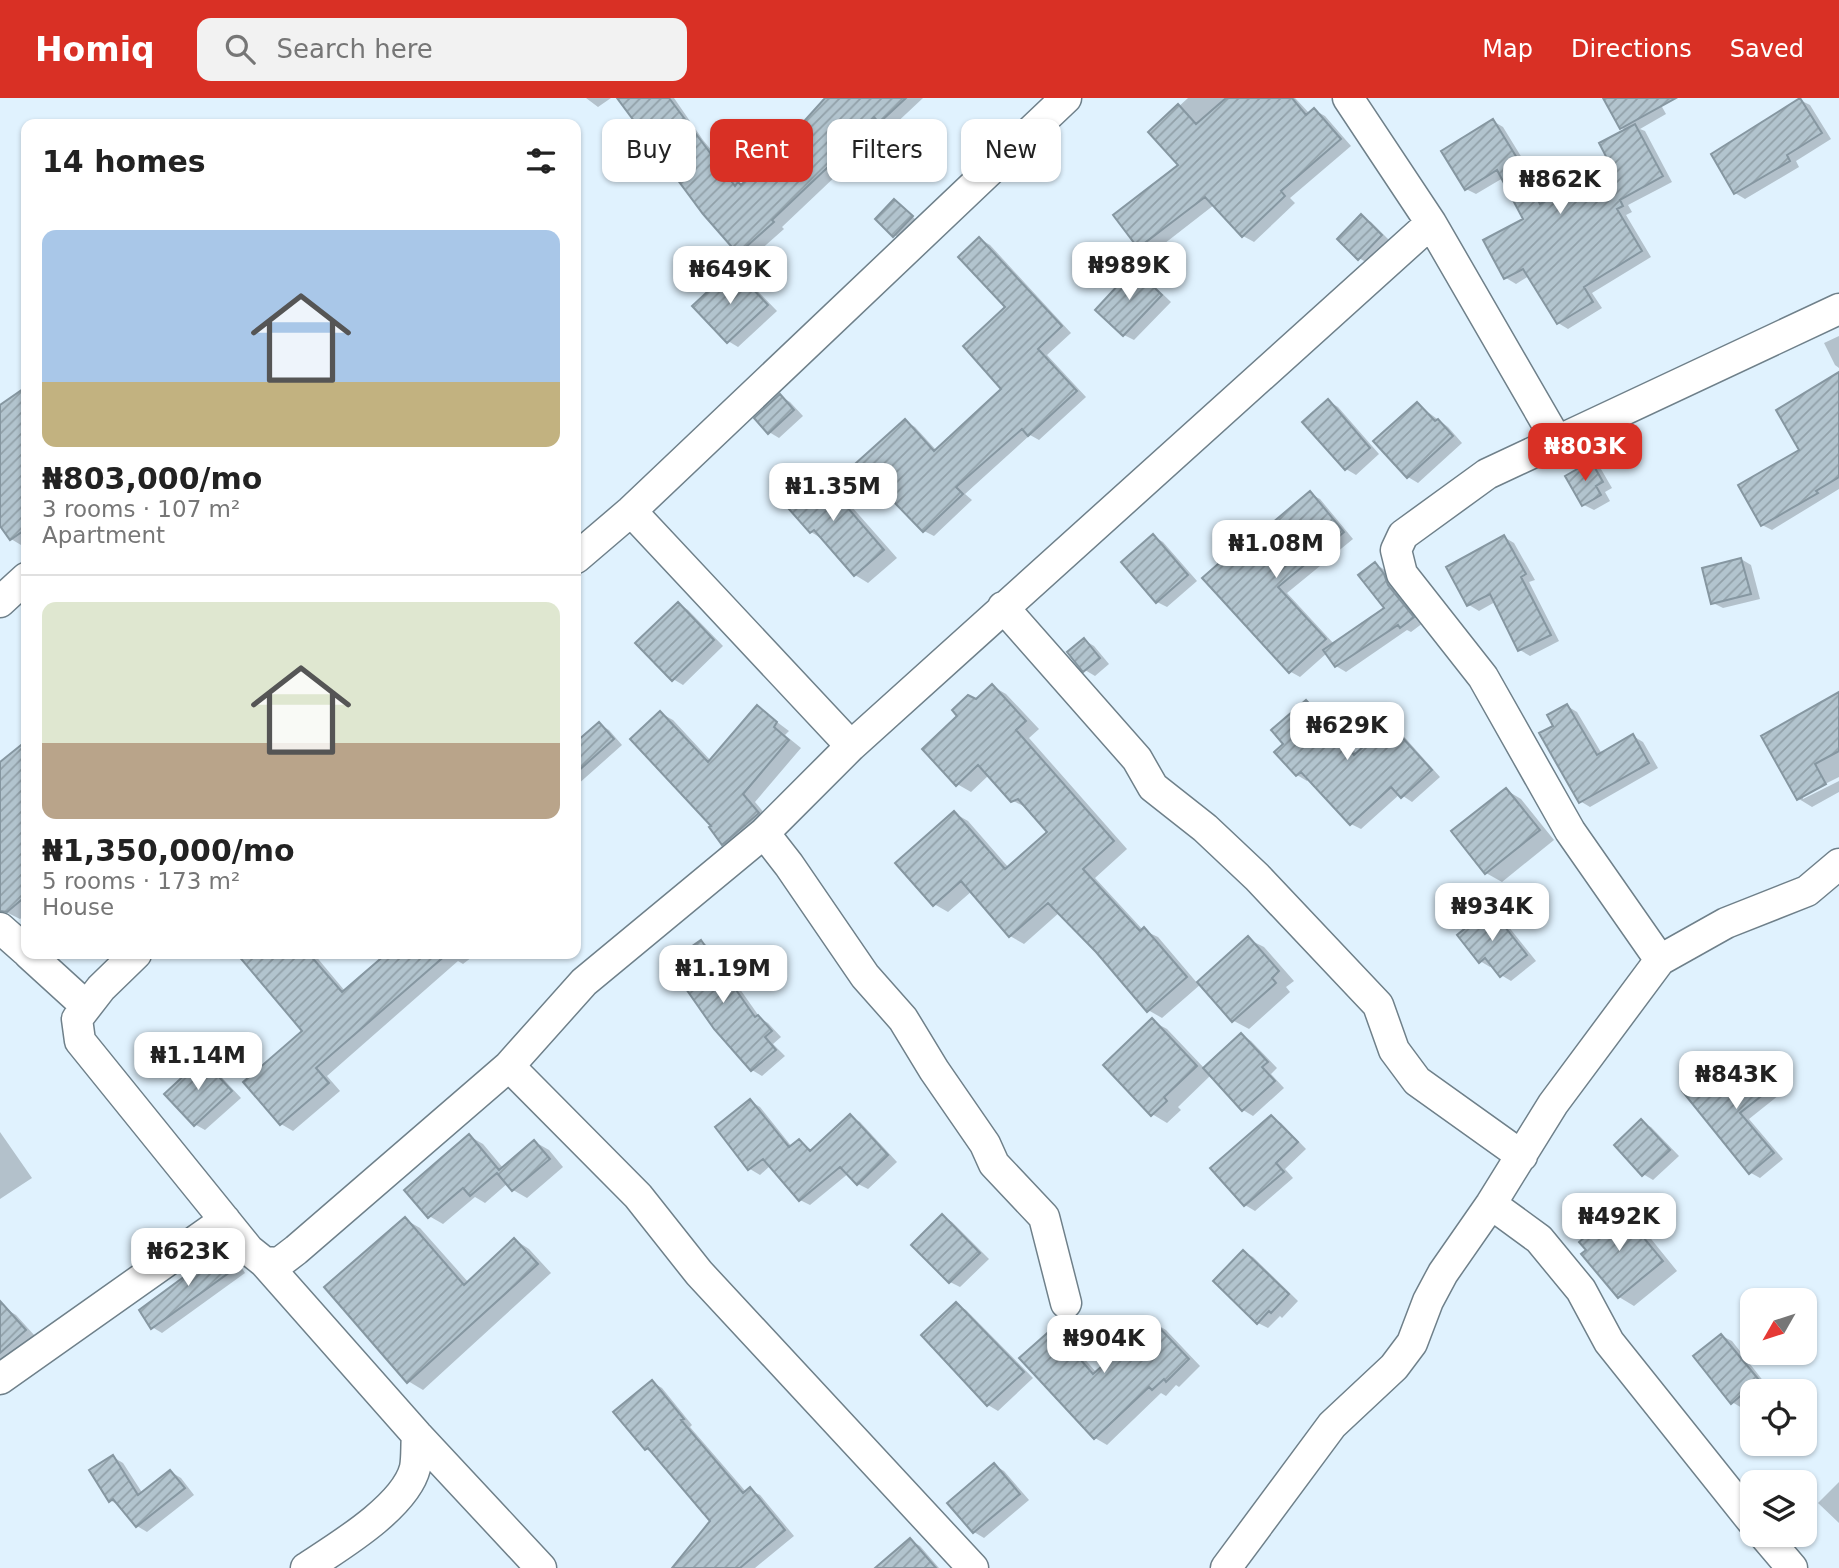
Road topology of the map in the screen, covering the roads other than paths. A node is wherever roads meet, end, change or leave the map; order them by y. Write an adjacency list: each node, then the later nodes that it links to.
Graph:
1 (1066, 98): 6 (street)
2 (1348, 98): 3 (street)
3 (1431, 223): 5 (street); 10 (street)
4 (1839, 309): 5 (street)
5 (1557, 441): 18 (street)
6 (631, 511): 7 (street); 11 (street)
7 (581, 554)
8 (21, 583): 9 (street)
9 (0, 602)
10 (1003, 607): 11 (street); 21 (street)
11 (851, 746): 12 (street)
12 (764, 833): 20 (street); 25 (street)
13 (1839, 864): 18 (street)
14 (0, 928): 15 (street)
15 (21, 946)
16 (36, 959): 19 (street)
17 (131, 959): 19 (street)
18 (1660, 960): 21 (street)
19 (86, 1006): 23 (street)
20 (509, 1066): 24 (street); 32 (street)
21 (1522, 1156): 22 (street)
22 (1491, 1204): 28 (street); 33 (street)
23 (225, 1220): 24 (street); 26 (street)
24 (264, 1262): 27 (street)
25 (1066, 1303)
26 (0, 1379)
27 (417, 1435): 30 (street); 31 (street)
28 (1740, 1506)
29 (1774, 1547): 34 (street)
30 (306, 1568)
31 (541, 1568)
32 (973, 1568)
33 (1226, 1568)
34 (1792, 1568)

